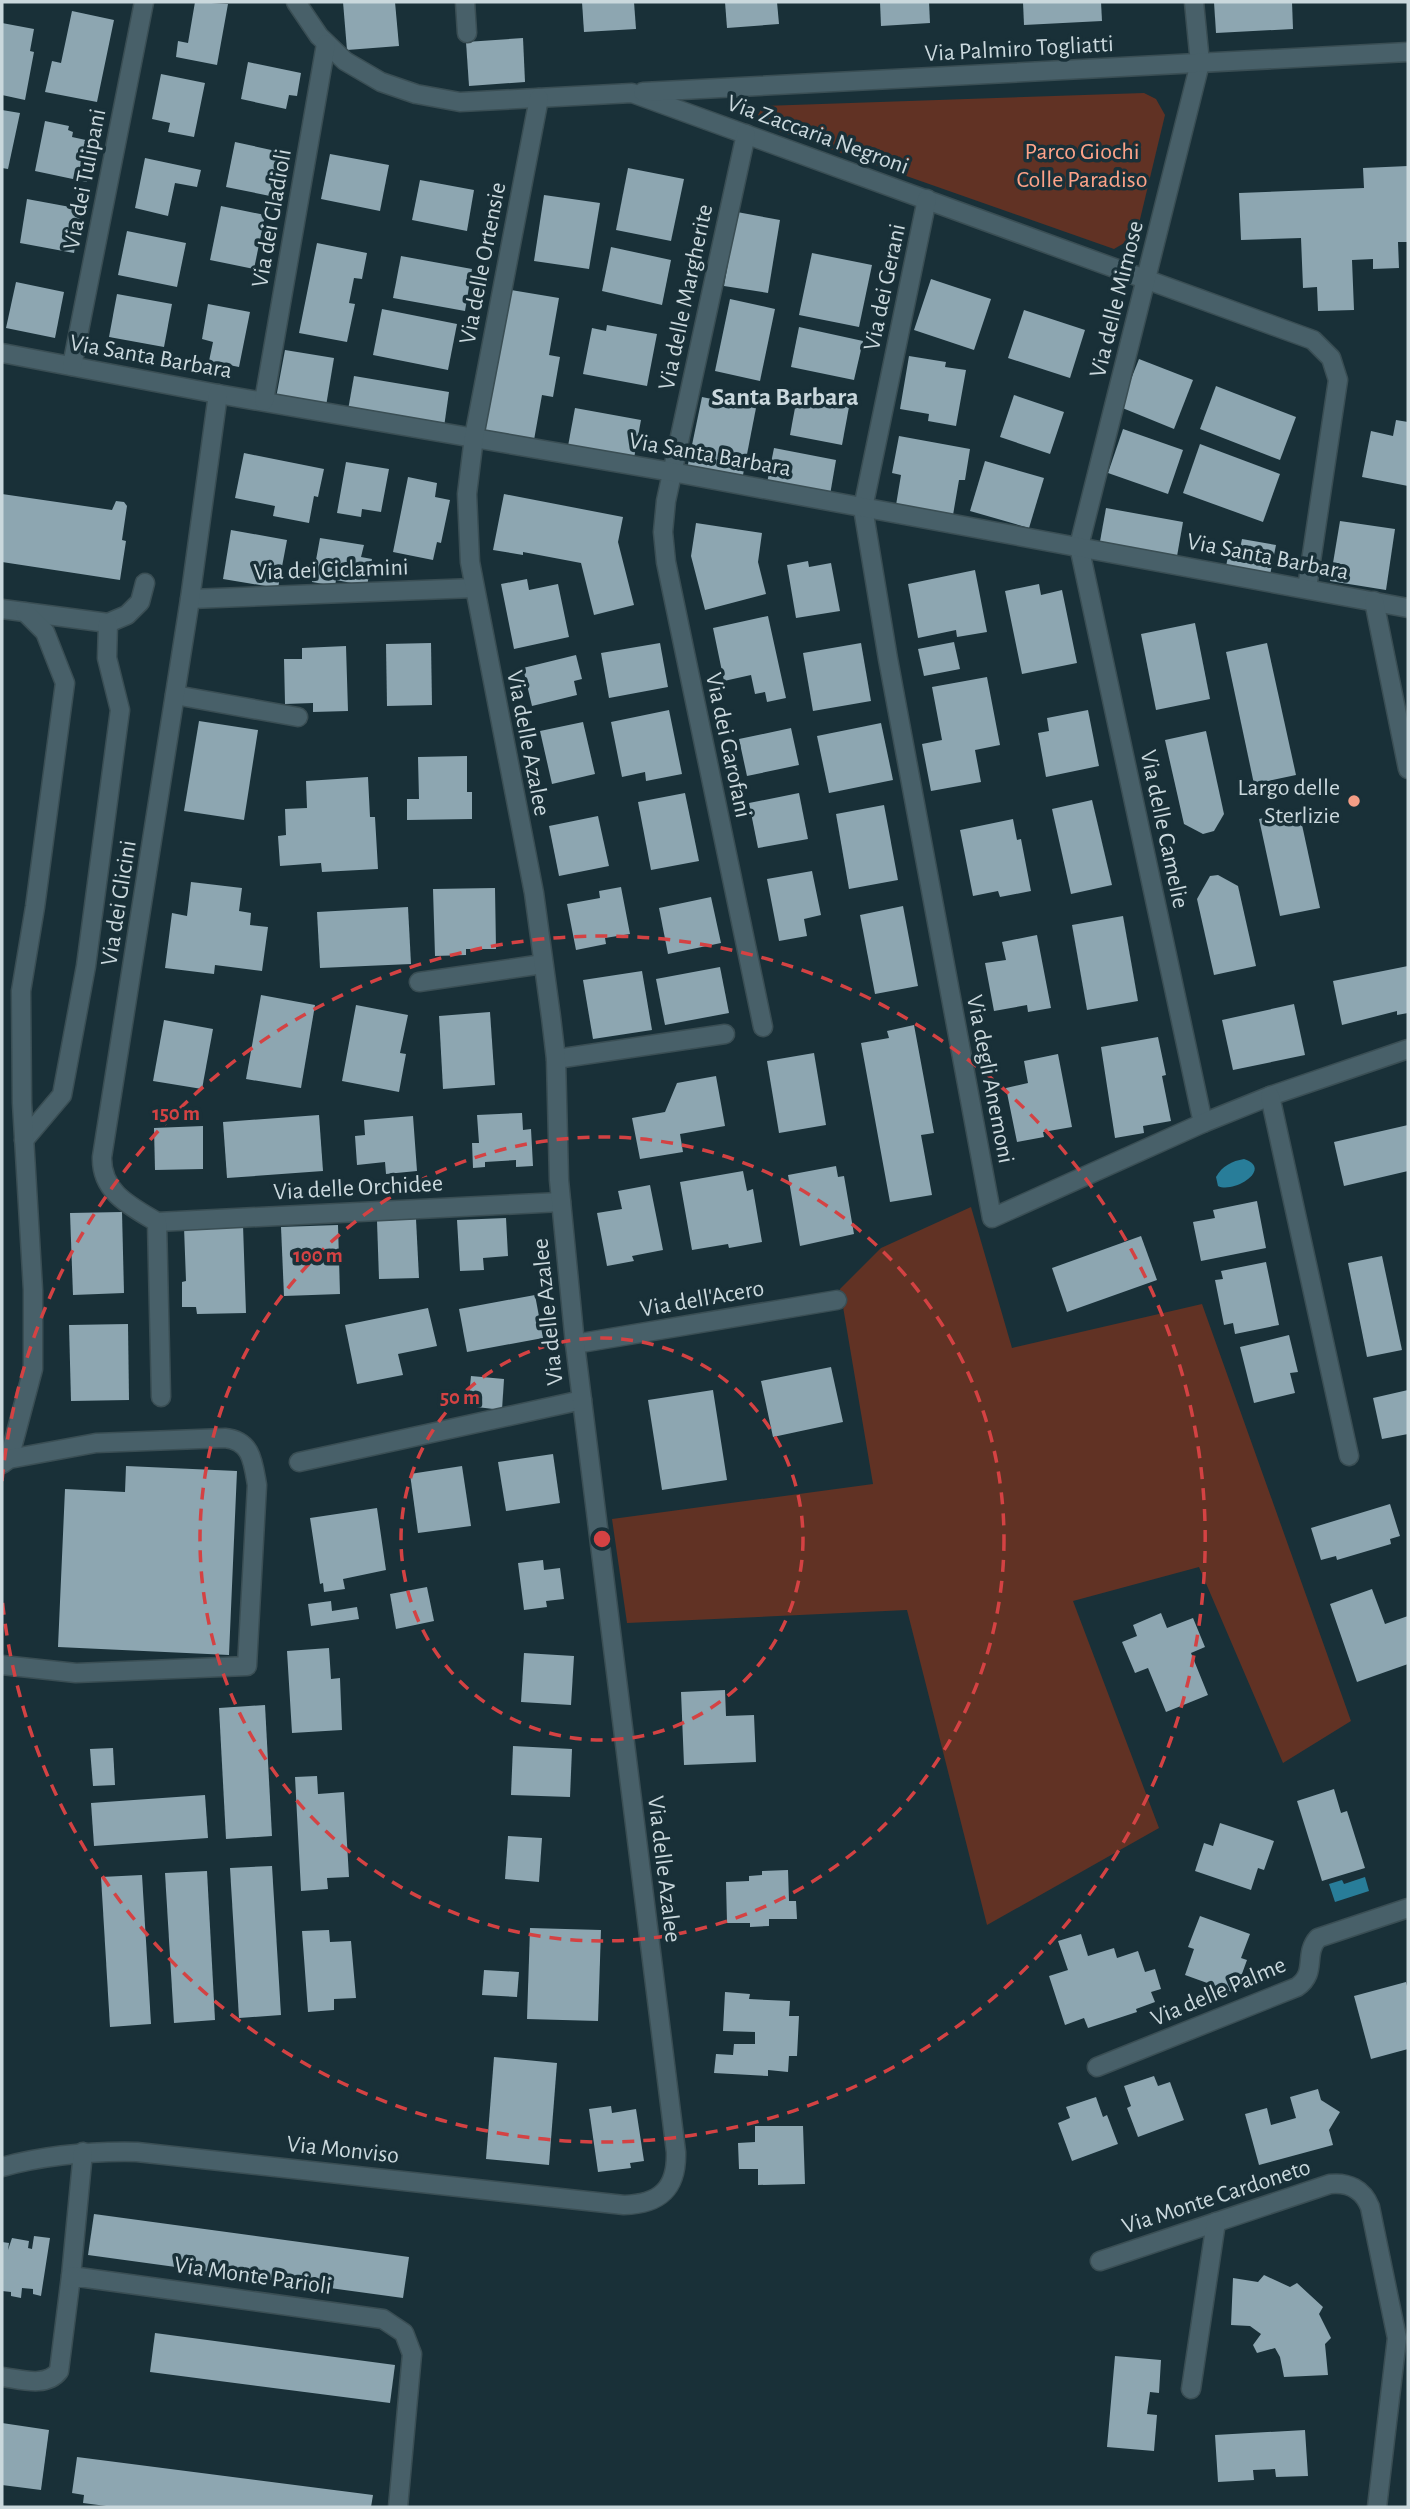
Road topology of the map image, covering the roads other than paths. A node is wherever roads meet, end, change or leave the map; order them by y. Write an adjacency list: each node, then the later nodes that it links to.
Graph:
1 (144, 2): 15 (street, Via dei Tulipani)
2 (296, 2): 6 (street, Via Zaccaria Negroni)
3 (465, 2): 5 (street)
4 (1194, 2): 8 (street, Via delle Mimose)
5 (467, 33)
6 (326, 44): 10 (street, Via Zaccaria Negroni); 17 (street, Via dei Gladioli)
7 (1408, 52): 8 (street, Via Palmiro Togliatti)
8 (1199, 63): 9 (street, Via Palmiro Togliatti); 13 (street, Via delle Mimose)
9 (632, 93): 10 (street, Via Zaccaria Negroni); 11 (street, Via Zaccaria Negroni)
10 (539, 98): 18 (street, Via delle Ortensie)
11 (746, 134): 12 (street, Via Zaccaria Negroni); 19 (street, Via delle Margherite)
12 (927, 199): 13 (street, Via Zaccaria Negroni); 20 (street, Via dei Gerani)
13 (1146, 279): 21 (street, Via delle Mimose); 24 (street, Via Zaccaria Negroni)
14 (2, 353): 15 (street, Via Santa Barbara)
15 (72, 366): 16 (street, Via Santa Barbara)
16 (218, 394): 17 (street, Via Santa Barbara); 25 (street, Via dei Glicini)
17 (264, 401): 18 (street, Via Santa Barbara)
18 (474, 437): 19 (street, Via Santa Barbara); 23 (street, Via delle Azalee)
19 (672, 472): 20 (street, Via Santa Barbara); 36 (street, Via dei Garofani)
20 (863, 508): 21 (street, Via Santa Barbara); 41 (street, Via degli Anemoni)
21 (1079, 546): 24 (street, Via Santa Barbara); 41 (street, Via delle Camelie)
22 (145, 583): 30 (street)
23 (474, 588): 25 (street, Via dei Ciclamini); 34 (street, Via delle Azalee)
24 (1307, 589): 26 (street, Via Santa Barbara)
25 (190, 599): 31 (street, Via dei Glicini)
26 (1374, 601): 27 (street, Via Santa Barbara); 33 (street)
27 (1408, 608)
28 (2, 609): 29 (street)
29 (26, 612): 30 (street); 42 (street)
30 (108, 623): 42 (street)
31 (175, 695): 32 (street); 44 (street, Via dei Glicini)
32 (298, 717)
33 (1408, 769)
34 (543, 964): 35 (street); 39 (street, Via delle Azalee)
35 (419, 982)
36 (763, 1027)
37 (725, 1034): 39 (street)
38 (1408, 1049): 40 (street, Via degli Anemoni)
39 (556, 1059): 43 (street, Via delle Azalee)
40 (1270, 1096): 41 (street, Via degli Anemoni); 49 (street)
41 (1203, 1123)
42 (24, 1140): 50 (street)
43 (561, 1202): 44 (street, Via delle Orchidee); 46 (street, Via delle Azalee)
44 (157, 1222): 47 (street)
45 (837, 1300): 46 (street, Via dell'Acero)
46 (575, 1344): 48 (street, Via delle Azalee)
47 (161, 1397)
48 (582, 1400): 51 (street); 57 (street, Via delle Azalee)
49 (1349, 1456)
50 (6, 1462): 52 (street)
51 (299, 1462)
52 (2, 1665)
53 (1408, 1908): 54 (street, Via delle Palme)
54 (1097, 2067)
55 (83, 2152): 56 (street, Via Monviso); 57 (street, Via Monviso); 60 (street)
56 (2, 2167)
57 (672, 2183)
58 (1216, 2222): 59 (street, Via Monte Cardoneto); 61 (street, Via Monte Cardoneto); 63 (street)
59 (1100, 2261)
60 (71, 2276): 62 (street); 64 (street, Via Monte Parioli)
61 (1403, 2336): 65 (street, Via Monte Cardoneto)
62 (2, 2377)
63 (1192, 2389)
64 (398, 2507)
65 (1377, 2507)

